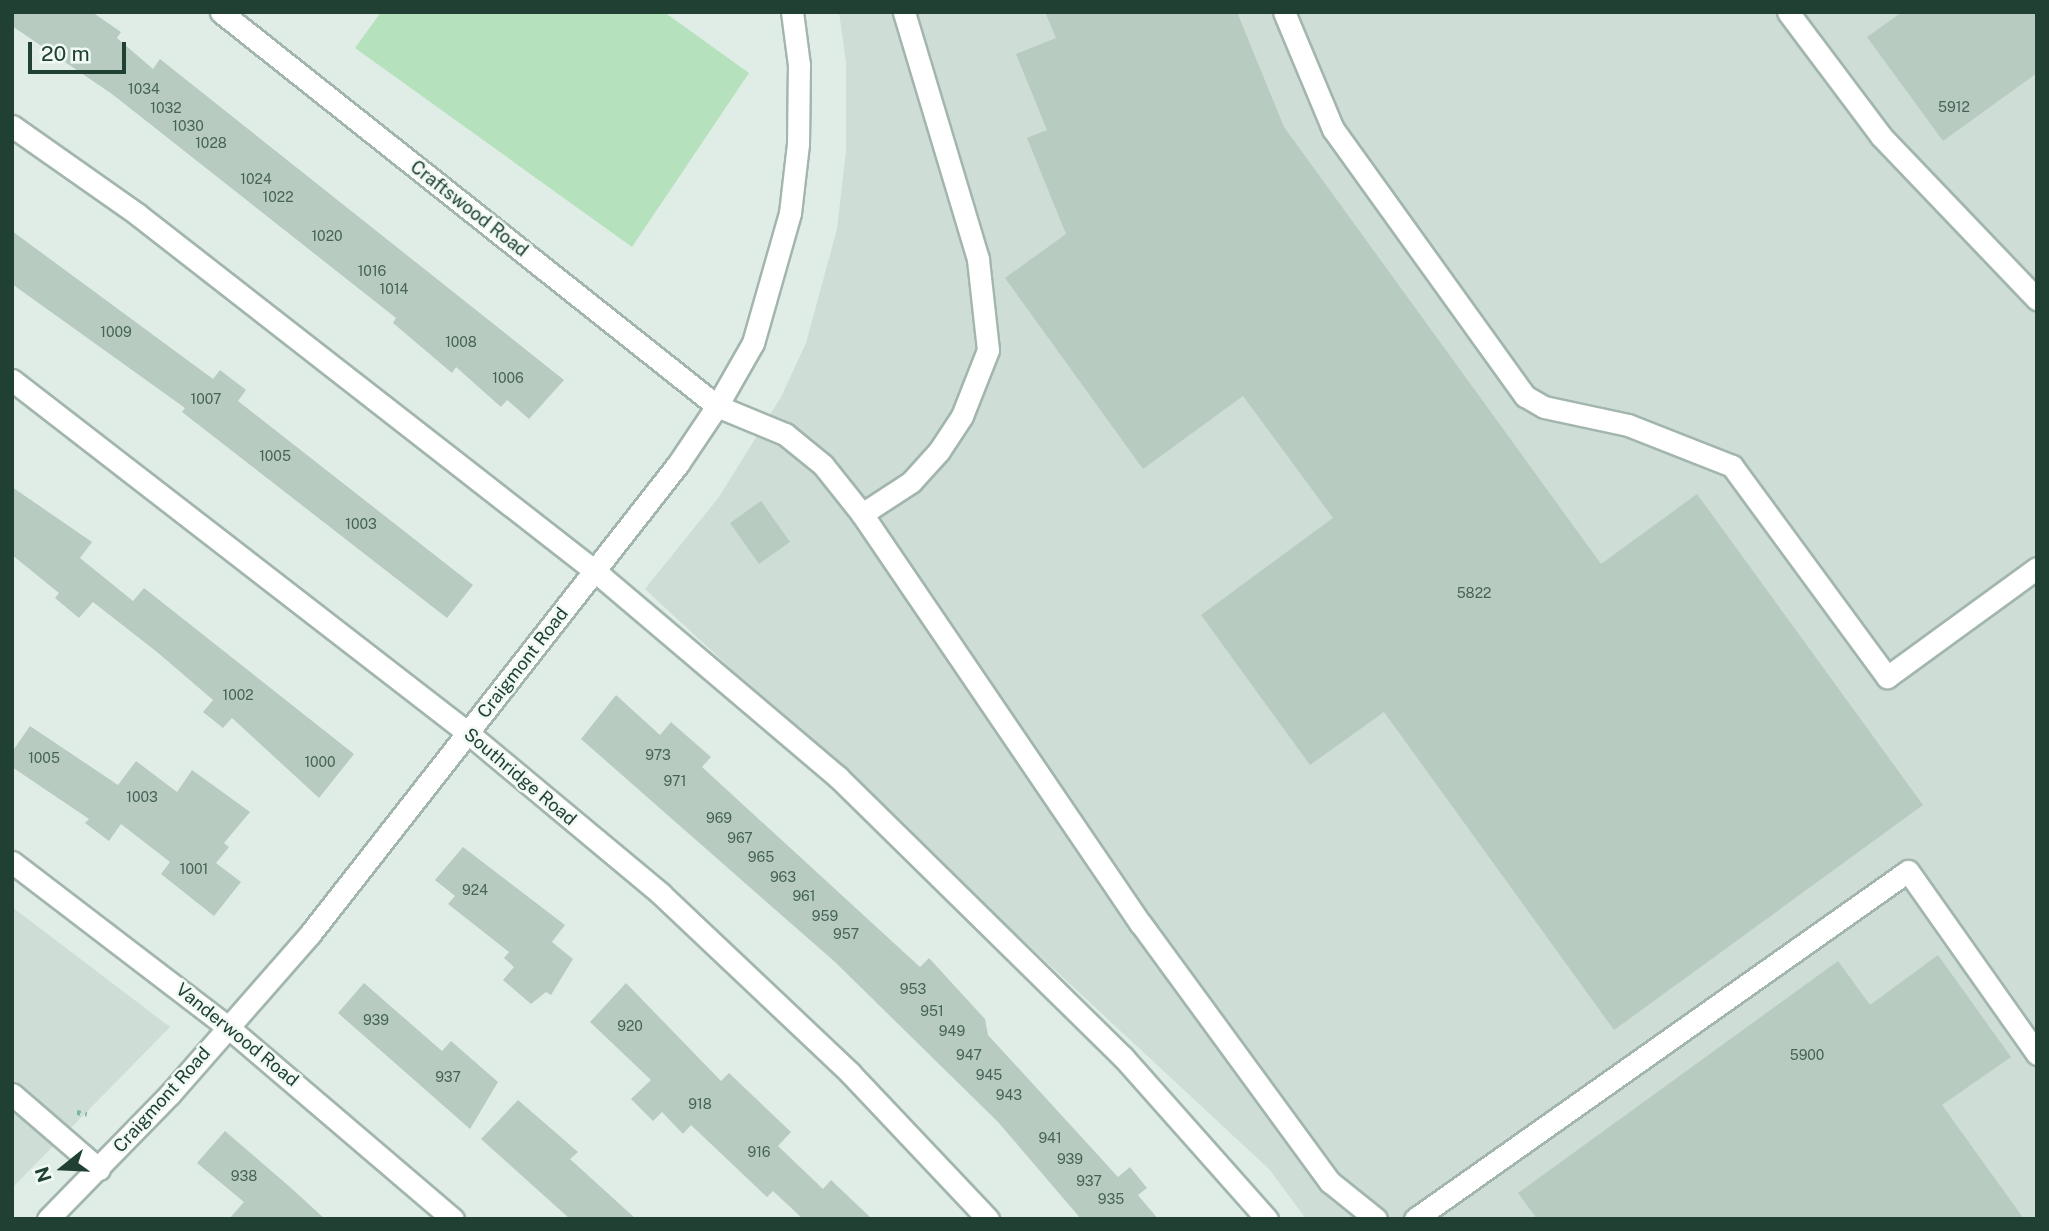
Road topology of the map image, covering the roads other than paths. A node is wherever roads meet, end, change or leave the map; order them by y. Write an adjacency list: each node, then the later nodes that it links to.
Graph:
1 (220, 12): 9 (street, Craftswood Road)
2 (792, 12): 9 (street, Craigmont Road)
3 (904, 12): 10 (street)
4 (1284, 12): 11 (street)
5 (1788, 12): 7 (street)
6 (12, 126): 12 (street)
7 (2037, 299)
8 (12, 380): 13 (street, Southridge Road)
9 (717, 406): 10 (street, Craftswood Road); 12 (street, Craigmont Road)
10 (862, 514): 23 (street, Craftswood Road)
11 (2037, 568)
12 (595, 571): 13 (street, Craigmont Road); 22 (street)
13 (468, 733): 15 (street, Craigmont Road); 21 (street, Southridge Road)
14 (12, 862): 15 (street, Vanderwood Road)
15 (228, 1027): 18 (street, Craigmont Road); 20 (street, Vanderwood Road)
16 (2037, 1054): 24 (street)
17 (12, 1094): 18 (street)
18 (99, 1169): 19 (street, Craigmont Road)
19 (48, 1219)
20 (453, 1219)
21 (988, 1219)
22 (1266, 1219)
23 (1376, 1219)
24 (1415, 1219)

